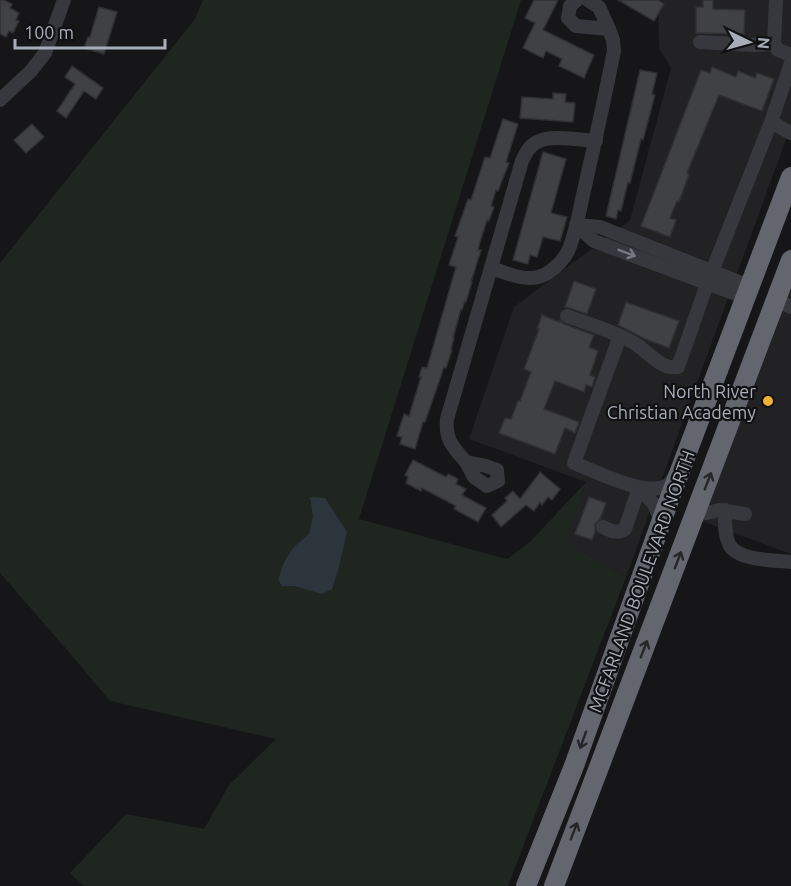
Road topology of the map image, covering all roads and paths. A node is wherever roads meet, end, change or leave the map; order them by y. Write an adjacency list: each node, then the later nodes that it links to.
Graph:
1 (64, 0): 10 (street)
2 (577, 0): 5 (street)
3 (588, 0): 5 (street)
4 (776, 0): 7 (street)
5 (609, 29): 13 (street)
6 (700, 42): 7 (street)
7 (774, 44): 8 (street)
8 (791, 55)
9 (791, 63): 11 (street)
10 (0, 100)
11 (771, 122): 12 (street); 19 (street)
12 (791, 133)
13 (596, 141): 15 (street); 18 (street)
14 (791, 177): 16 (highway)
15 (576, 225): 18 (street); 19 (street)
16 (766, 242): 20 (highway, MCFARLAND BOULEVARD NORTH); 21 (highway)
17 (791, 260): 21 (highway, MCFARLAND BOULEVARD NORTH)
18 (491, 268): 25 (street)
19 (710, 278): 20 (street); 23 (street)
20 (748, 291): 24 (highway); 26 (highway, MCFARLAND BOULEVARD NORTH)
21 (783, 303): 24 (highway, MCFARLAND BOULEVARD NORTH)
22 (567, 316): 23 (street)
23 (620, 336): 27 (street)
24 (753, 361): 29 (highway, MCFARLAND BOULEVARD NORTH, one-way to 24)
25 (466, 462)
26 (681, 468): 27 (street); 29 (highway); 31 (highway, MCFARLAND BOULEVARD NORTH)
27 (639, 488): 31 (street); 32 (street)
28 (725, 510): 29 (street); 30 (street); 33 (street)
29 (696, 511): 35 (highway, MCFARLAND BOULEVARD NORTH, one-way to 29)
30 (745, 514)
31 (662, 521): 34 (highway, MCFARLAND BOULEVARD NORTH, one-way to 34)
32 (603, 527)
33 (791, 561)
34 (526, 886)
35 (554, 886)

